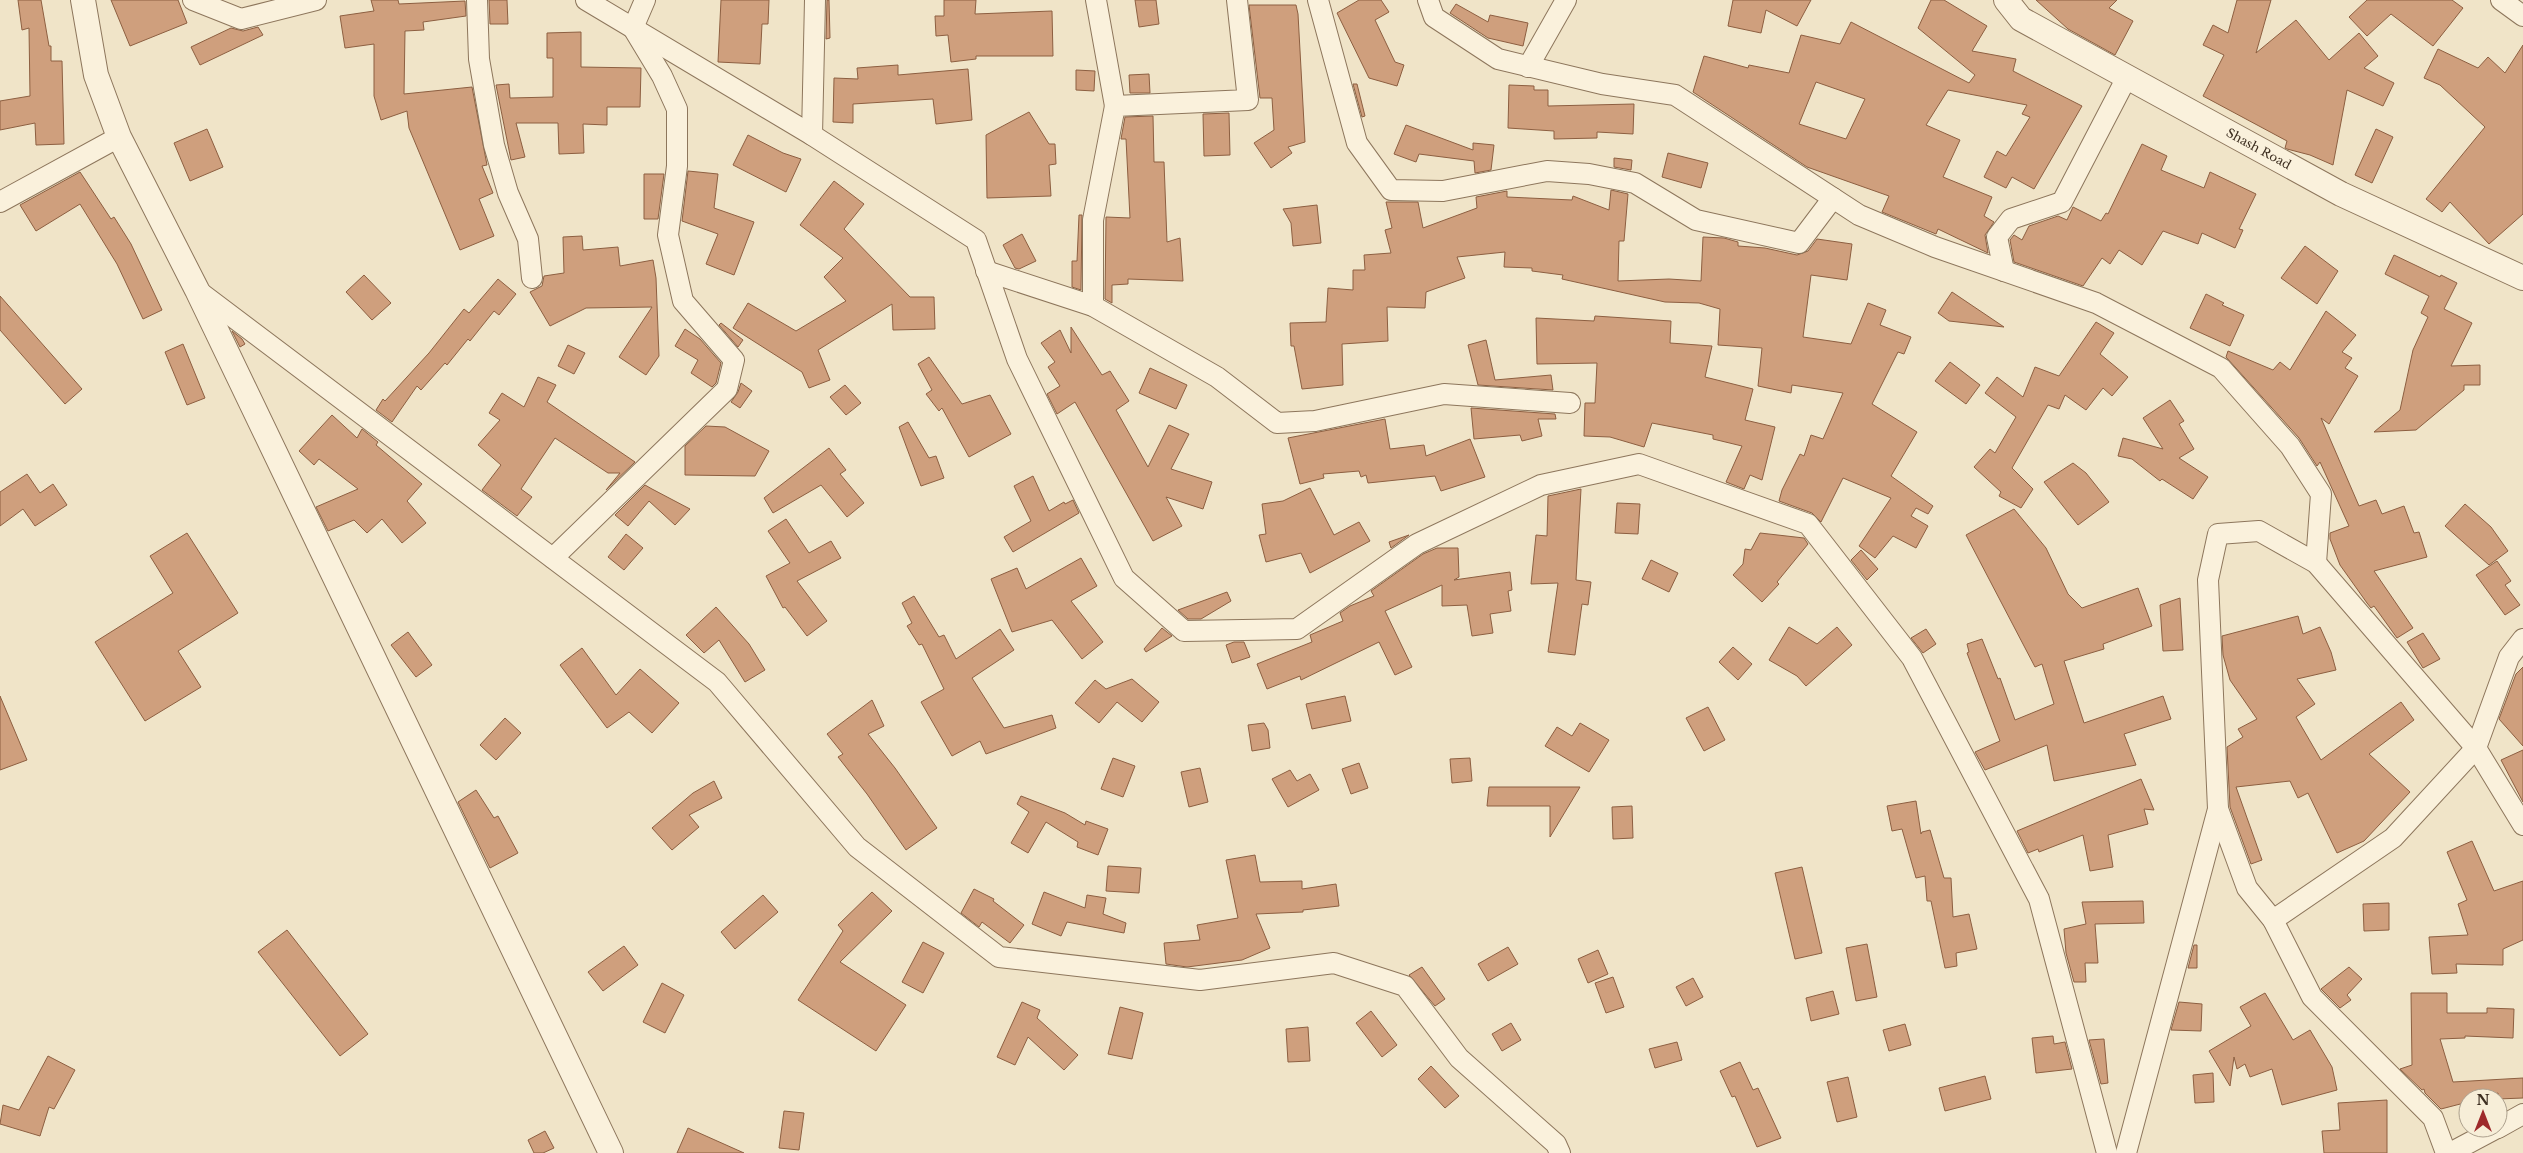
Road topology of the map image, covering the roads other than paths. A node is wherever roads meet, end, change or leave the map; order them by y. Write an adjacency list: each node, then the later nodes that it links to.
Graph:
1 (83, 0): 21 (street)
2 (193, 0): 3 (street)
3 (316, 0)
4 (477, 0): 26 (street)
5 (586, 0): 16 (street)
6 (645, 0): 16 (street)
7 (814, 0): 20 (street)
8 (1096, 0): 19 (street)
9 (1237, 0): 19 (street)
10 (1318, 0): 22 (street)
11 (1428, 0): 17 (street)
12 (1566, 0): 17 (street)
13 (2006, 0): 18 (street, Shash Road)
14 (2501, 0): 15 (street)
15 (2523, 16)
16 (633, 28): 20 (street); 31 (street)
17 (1528, 66): 22 (street)
18 (2127, 77): 25 (street); 27 (street, Shash Road)
19 (1115, 106): 29 (street)
20 (812, 135): 24 (street)
21 (119, 137): 23 (street); 28 (street)
22 (1833, 198): 25 (street)
23 (0, 202)
24 (986, 271): 29 (street); 43 (street)
25 (2004, 271): 32 (street)
26 (532, 278)
27 (2523, 278)
28 (197, 290): 31 (street); 41 (street)
29 (1093, 306): 30 (street)
30 (1570, 403)
31 (553, 558): 42 (street)
32 (2316, 563): 34 (street); 35 (street)
33 (2523, 639): 34 (street)
34 (2476, 748): 36 (street); 37 (street)
35 (2218, 809): 37 (street); 44 (street)
36 (2523, 825)
37 (2273, 920): 45 (street)
38 (2523, 1114): 39 (street)
39 (2508, 1122)
40 (2479, 1138): 46 (street)
41 (611, 1153)
42 (1560, 1153)
43 (2107, 1153)
44 (2126, 1153)
45 (2446, 1153)
46 (2450, 1153)

